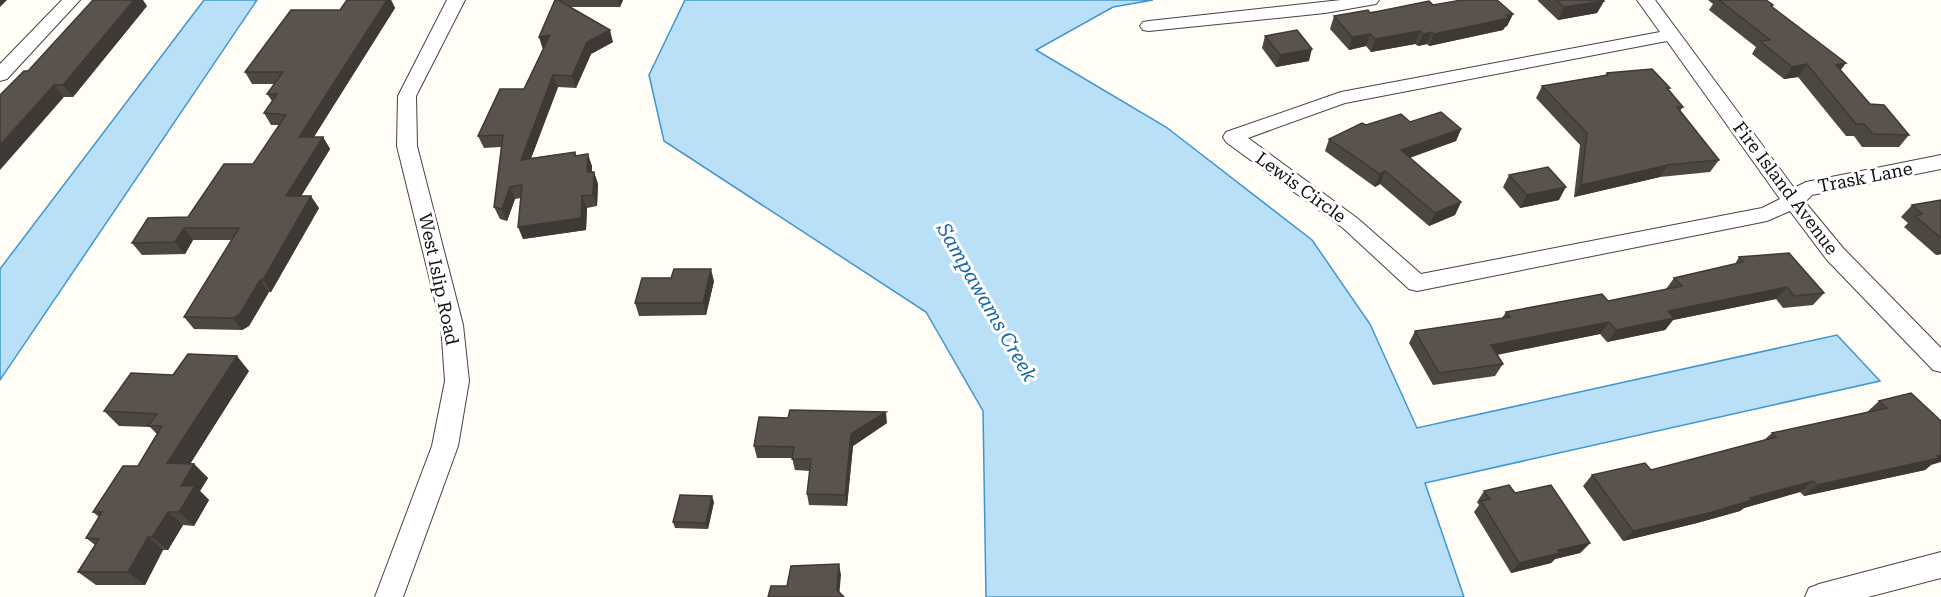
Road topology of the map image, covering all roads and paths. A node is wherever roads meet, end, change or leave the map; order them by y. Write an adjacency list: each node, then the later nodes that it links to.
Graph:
1 (71, 0): 7 (street)
2 (456, 0): 12 (street, West Islip Road)
3 (1370, 0): 5 (street)
4 (1646, 0): 6 (street, Fire Island Avenue)
5 (1149, 26)
6 (1671, 35): 9 (street, Fire Island Avenue); 9 (street, Lewis Circle)
7 (0, 75)
8 (1941, 162): 9 (street, Trask Lane)
9 (1793, 201): 10 (street, Fire Island Avenue)
10 (1941, 363)
11 (1941, 565): 13 (street)
12 (389, 597)
13 (1819, 597)

